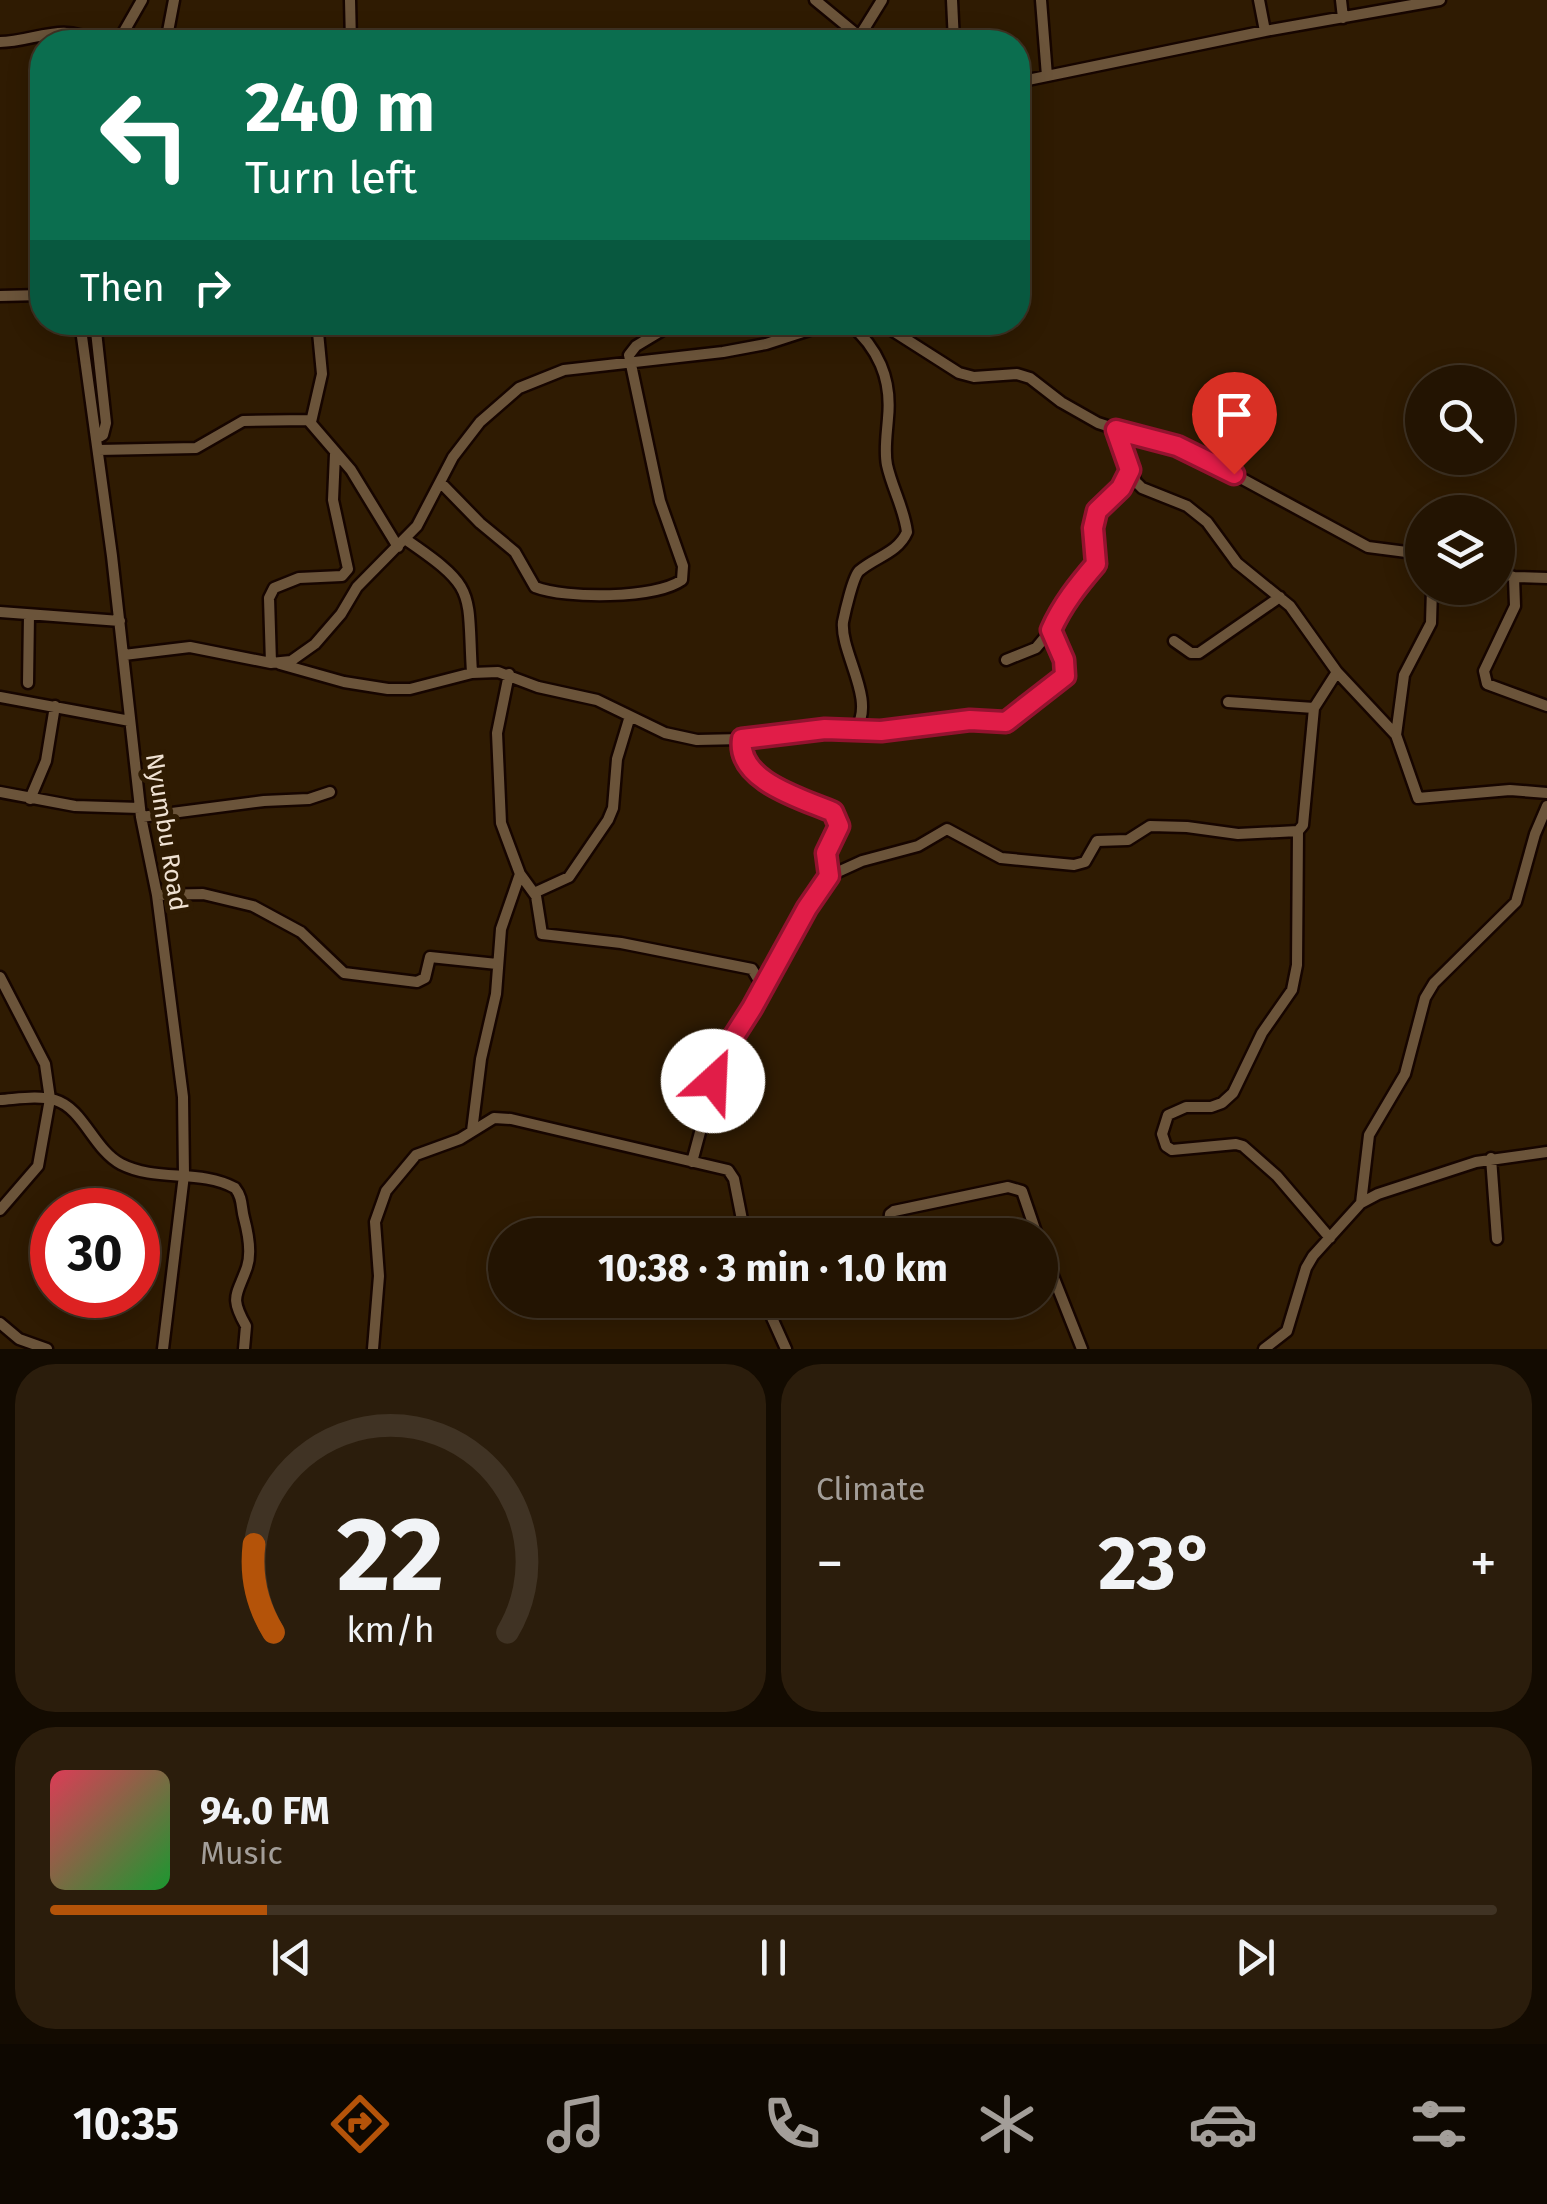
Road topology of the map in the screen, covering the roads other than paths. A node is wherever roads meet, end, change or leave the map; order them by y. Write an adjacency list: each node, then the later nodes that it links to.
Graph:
1 (142, 0): 13 (street)
2 (174, 0): 14 (street)
3 (350, 0): 15 (street)
4 (815, 0): 16 (street)
5 (882, 0): 17 (street)
6 (952, 0): 18 (street)
7 (1042, 0): 22 (street)
8 (1259, 0): 19 (street)
9 (1341, 0): 12 (street)
10 (1440, 0): 11 (street)
11 (1426, 1): 12 (street)
12 (1344, 18): 19 (street)
13 (125, 30)
14 (168, 30)
15 (351, 30)
16 (847, 30)
17 (864, 30)
18 (953, 30)
19 (1265, 31): 22 (street)
20 (30, 37): 21 (street)
21 (0, 42)
22 (1047, 76): 23 (street)
23 (1030, 80)
24 (30, 295): 25 (street)
25 (0, 296)
26 (82, 335): 36 (street, Nyumbu Road)
27 (96, 335): 36 (street)
28 (318, 335): 34 (street)
29 (654, 335): 33 (street)
30 (794, 335): 33 (street)
31 (861, 335): 66 (street)
32 (899, 335): 35 (street)
33 (629, 360): 39 (street); 39 (street)
34 (310, 422): 36 (street); 37 (street)
35 (1116, 430): 38 (street); 41 (street)
36 (97, 445): 49 (street, Nyumbu Road)
37 (334, 454): 40 (street); 54 (street)
38 (1130, 470): 44 (street); 50 (street)
39 (440, 482): 40 (street)
40 (402, 543): 54 (street); 56 (street)
41 (1405, 551)
42 (1515, 577): 43 (street)
43 (1547, 578)
44 (1280, 598): 51 (street); 55 (street)
45 (1432, 605): 67 (street)
46 (1515, 605): 62 (street)
47 (0, 612): 48 (street)
48 (29, 614): 49 (street); 58 (street)
49 (120, 621): 52 (street, Nyumbu Road)
50 (1051, 630): 53 (street); 66 (street)
51 (1174, 641)
52 (124, 656): 54 (street); 65 (street, Nyumbu Road)
53 (1006, 660)
54 (275, 663): 56 (street)
55 (1337, 672): 63 (street); 67 (street)
56 (472, 673): 57 (street)
57 (510, 674): 64 (street); 76 (street)
58 (28, 683)
59 (0, 697): 61 (street)
60 (1228, 702): 63 (street)
61 (55, 706): 65 (street); 72 (street)
62 (1547, 706)
63 (1314, 708): 75 (street)
64 (630, 716): 68 (street); 78 (street)
65 (130, 721): 74 (street, Nyumbu Road)
66 (856, 728): 68 (street)
67 (1396, 735): 71 (street)
68 (742, 739): 77 (street)
69 (0, 792): 72 (street)
70 (330, 792): 74 (street)
71 (1547, 793)
72 (30, 799): 74 (street)
73 (1547, 806): 92 (street)
74 (141, 812): 79 (street, Nyumbu Road)
75 (1298, 831): 77 (street); 97 (street)
76 (520, 874): 78 (street); 80 (street)
77 (829, 876): 82 (street)
78 (534, 893): 81 (street)
79 (157, 895): 80 (street); 91 (street, Nyumbu Road)
80 (497, 964): 87 (street)
81 (752, 969): 82 (street); 84 (street)
82 (772, 972): 84 (street)
83 (0, 977): 85 (street)
84 (762, 990): 90 (street)
85 (50, 1099): 86 (street); 91 (street); 93 (street)
86 (0, 1100)
87 (472, 1131): 90 (street); 105 (street)
88 (1547, 1152): 89 (street)
89 (1491, 1158): 92 (street); 98 (street)
90 (692, 1162): 94 (street)
91 (184, 1175): 103 (street, Nyumbu Road); 104 (street)
92 (1362, 1203): 97 (street)
93 (0, 1210)
94 (742, 1218)
95 (890, 1218): 96 (street)
96 (1031, 1218)
97 (1330, 1238): 108 (street)
98 (1497, 1239)
99 (1058, 1288): 107 (street)
100 (772, 1318): 106 (street)
101 (0, 1323): 102 (street)
102 (47, 1349)
103 (163, 1349)
104 (244, 1349)
105 (373, 1349)
106 (786, 1349)
107 (1082, 1349)
108 (1264, 1349)

